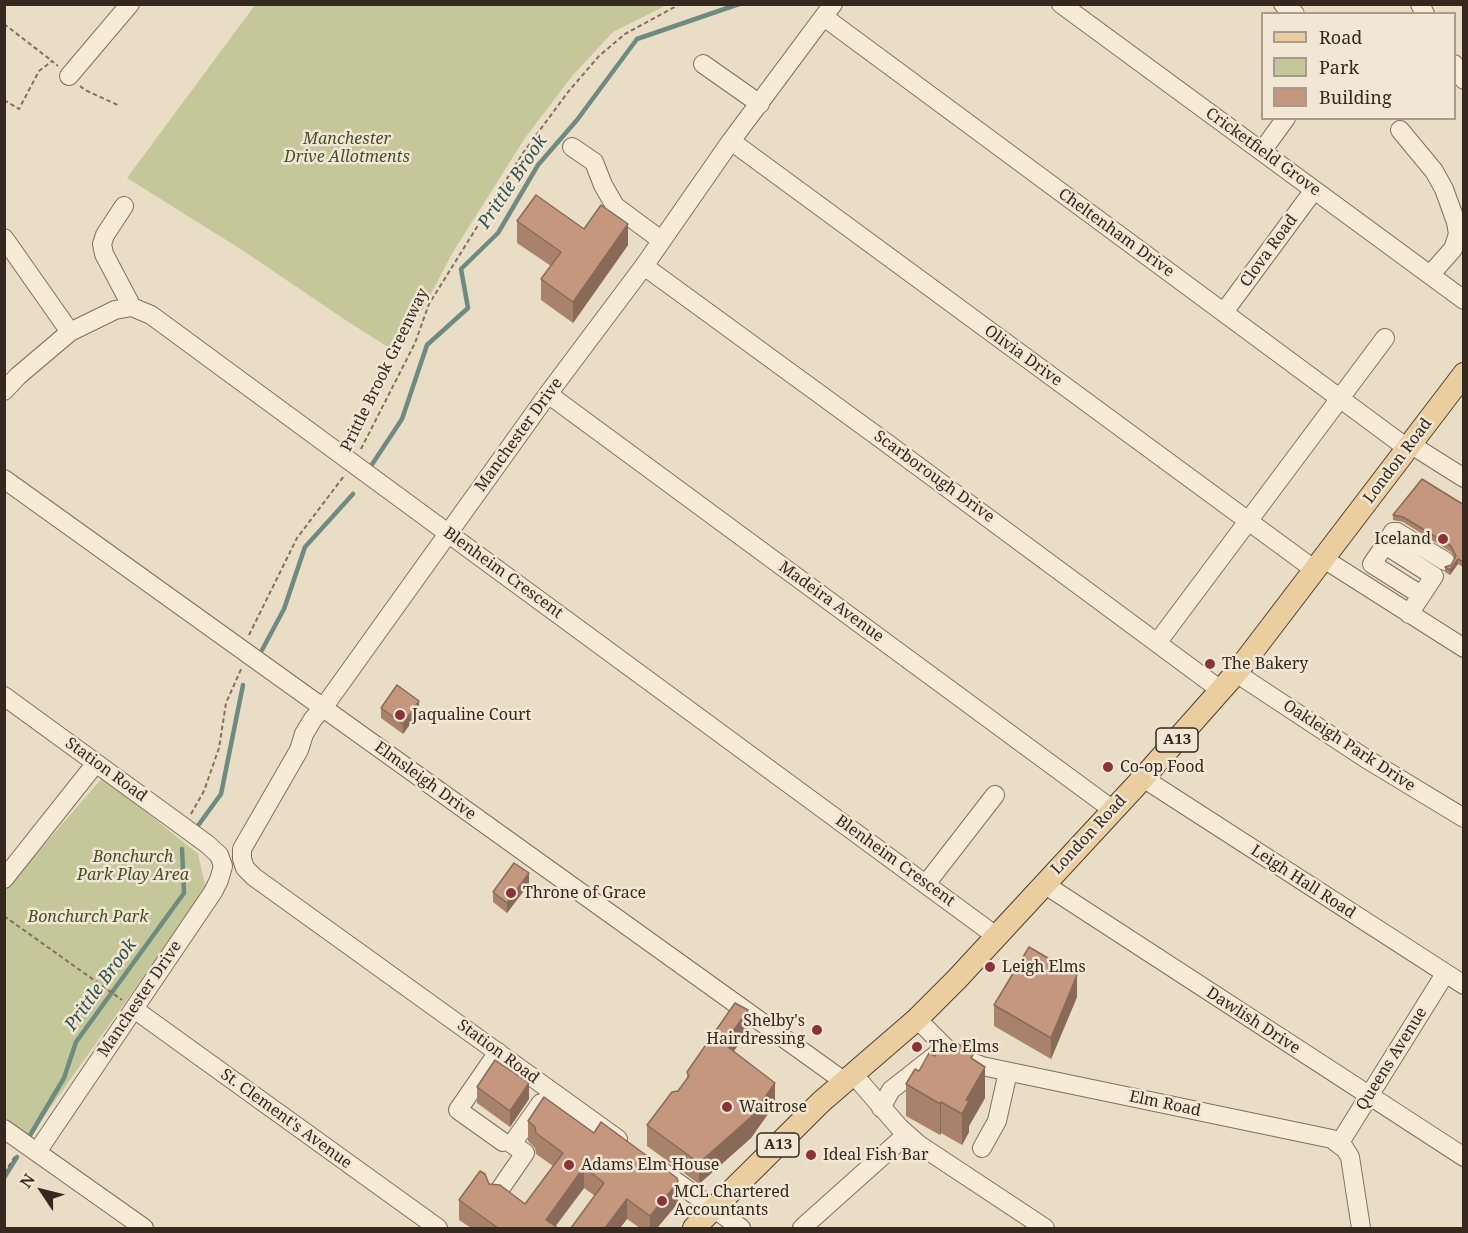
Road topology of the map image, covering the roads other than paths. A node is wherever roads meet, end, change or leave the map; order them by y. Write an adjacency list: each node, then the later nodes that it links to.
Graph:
1 (130, 4): 6 (street)
2 (1061, 4): 13 (street, Cricketfield Grove)
3 (829, 11): 8 (street, Manchester Drive); 22 (street, Cheltenham Drive)
4 (704, 64): 8 (street)
5 (1456, 66): 7 (street)
6 (69, 76)
7 (1464, 80)
8 (760, 104): 11 (street, Manchester Drive)
9 (1285, 120): 13 (street)
10 (1400, 130): 19 (street)
11 (731, 141): 17 (street, Manchester Drive); 32 (street, Olivia Drive)
12 (573, 147): 17 (street)
13 (1262, 151): 14 (street, Cricketfield Grove)
14 (1314, 190): 19 (street, Cricketfield Grove); 22 (street, Clova Road)
15 (124, 206): 21 (street)
16 (4, 238): 23 (street)
17 (662, 240): 18 (street, Manchester Drive)
18 (644, 266): 27 (street, Manchester Drive); 37 (street, Scarborough Drive)
19 (1430, 275): 20 (street, Cricketfield Grove)
20 (1464, 300)
21 (132, 307): 23 (street); 33 (street, Blenheim Crescent)
22 (1224, 312): 28 (street, Cheltenham Drive)
23 (70, 332): 26 (street)
24 (1385, 338): 28 (street)
25 (1464, 374): 29 (main road, London Road / A13)
26 (4, 391)
27 (548, 394): 33 (street, Manchester Drive); 46 (street, Madeira Avenue)
28 (1340, 398): 29 (street, Cheltenham Drive); 32 (street)
29 (1409, 446): 30 (street, Cheltenham Drive); 35 (main road, London Road / A13)
30 (1464, 478)
31 (4, 479): 42 (street, Elmsleigh Drive)
32 (1248, 521): 35 (street, Olivia Drive); 37 (street)
33 (449, 533): 42 (street, Manchester Drive); 51 (street, Blenheim Crescent)
34 (1445, 561): 36 (street)
35 (1320, 565): 36 (street, Olivia Drive); 39 (main road, London Road / A13)
36 (1409, 614): 38 (street, Olivia Drive)
37 (1157, 643): 40 (street, Scarborough Drive)
38 (1464, 648)
39 (1236, 673): 40 (main road, London Road / A13); 47 (street, Oakleigh Park Drive)
40 (1222, 691): 44 (main road, London Road / A13)
41 (4, 696): 43 (street, Station Road)
42 (323, 708): 49 (street, Manchester Drive); 61 (street, Elmsleigh Drive)
43 (96, 763): 48 (street, Station Road); 50 (street)
44 (1143, 778): 46 (main road, London Road / A13); 54 (street, Leigh Hall Road)
45 (995, 795): 51 (street)
46 (1113, 810): 52 (main road, London Road / A13)
47 (1464, 818)
48 (207, 844): 56 (street, Manchester Drive)
49 (254, 877): 59 (street, Station Road)
50 (4, 879)
51 (926, 884): 53 (street, Blenheim Crescent)
52 (1044, 884): 53 (main road, London Road / A13); 63 (street, Dawlish Drive)
53 (996, 936): 57 (main road, London Road / A13)
54 (1445, 974): 55 (street, Leigh Hall Road); 63 (street, Queens Avenue)
55 (1464, 985)
56 (129, 1005): 70 (street, Manchester Drive); 77 (street, St. Clement's Avenue)
57 (917, 1019): 58 (street, Elm Road); 61 (main road, London Road / A13)
58 (946, 1048): 60 (street, Elm Road); 64 (street)
59 (498, 1052): 62 (street, Station Road); 67 (street)
60 (1008, 1072): 68 (street, Elm Road); 71 (street)
61 (849, 1079): 64 (street, Elmsleigh Drive); 75 (main road, London Road / A13)
62 (550, 1089): 69 (street, Station Road); 74 (street)
63 (1369, 1096): 68 (street, Queens Avenue); 72 (street, Dawlish Drive)
64 (882, 1108): 66 (street, Elmsleigh Drive)
65 (4, 1129): 70 (street)
66 (907, 1134): 80 (street); 81 (street, Elmsleigh Drive)
67 (503, 1142)
68 (1339, 1144): 82 (street)
69 (628, 1146)
70 (31, 1147): 76 (street)
71 (982, 1148)
72 (1464, 1157)
73 (646, 1160): 75 (street)
74 (496, 1195)
75 (712, 1209): 78 (main road, London Road / A13); 79 (street)
76 (144, 1228)
77 (438, 1228)
78 (694, 1228)
79 (741, 1228)
80 (802, 1228)
81 (1045, 1228)
82 (1361, 1228)

